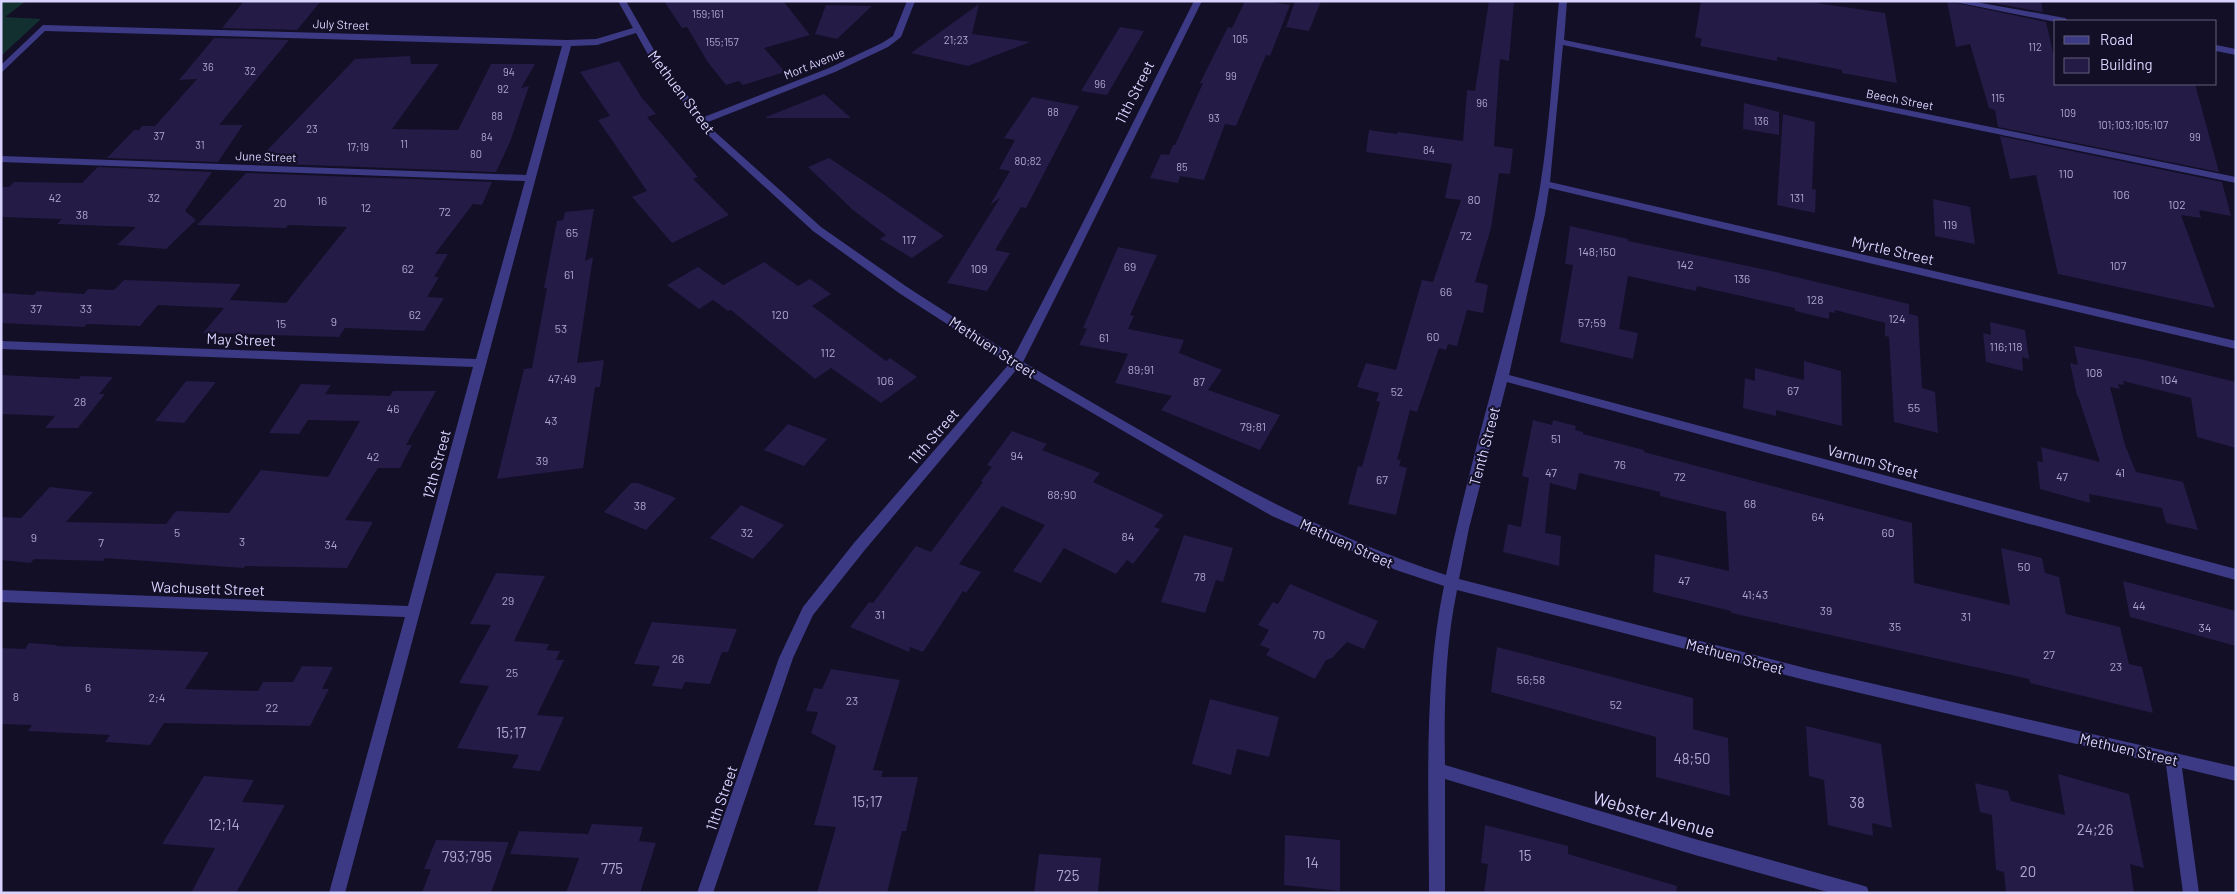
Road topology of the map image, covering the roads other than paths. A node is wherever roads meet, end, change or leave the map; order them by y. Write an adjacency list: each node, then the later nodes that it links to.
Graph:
1 (622, 1): 7 (street, Methuen Street)
2 (911, 1): 13 (street, Mort Avenue)
3 (1198, 1): 21 (street, 11th Street)
4 (1563, 1): 8 (street, Tenth Street)
5 (1954, 1): 6 (street)
6 (2059, 20)
7 (637, 30): 9 (street, July Street); 13 (street, Methuen Street)
8 (1560, 42): 16 (street, Beech Street); 17 (street, Tenth Street)
9 (567, 43): 12 (street, July Street); 15 (street, 12th Street)
10 (2217, 48): 11 (street)
11 (2236, 52)
12 (1, 70)
13 (702, 121): 21 (street, Methuen Street)
14 (1, 159): 15 (street, June Street)
15 (530, 178): 20 (street, 12th Street)
16 (2236, 180)
17 (1544, 184): 19 (street, Myrtle Street); 22 (street, Tenth Street)
18 (1, 345): 20 (street, May Street)
19 (2236, 345)
20 (480, 363): 26 (street, 12th Street)
21 (1016, 363): 24 (street, Methuen Street); 31 (street, 11th Street)
22 (1502, 377): 23 (street, Varnum Street); 24 (street, Tenth Street)
23 (2236, 575)
24 (1450, 582): 27 (street, Methuen Street); 28 (street, Tenth Street)
25 (1, 596): 26 (street, Wachusett Street)
26 (413, 612): 30 (street, 12th Street)
27 (2173, 759): 29 (street, Methuen Street); 34 (street)
28 (1436, 770): 32 (street, Tenth Street); 33 (street, Webster Avenue)
29 (2236, 774)
30 (337, 893)
31 (705, 893)
32 (1437, 893)
33 (1861, 893)
34 (2191, 893)

